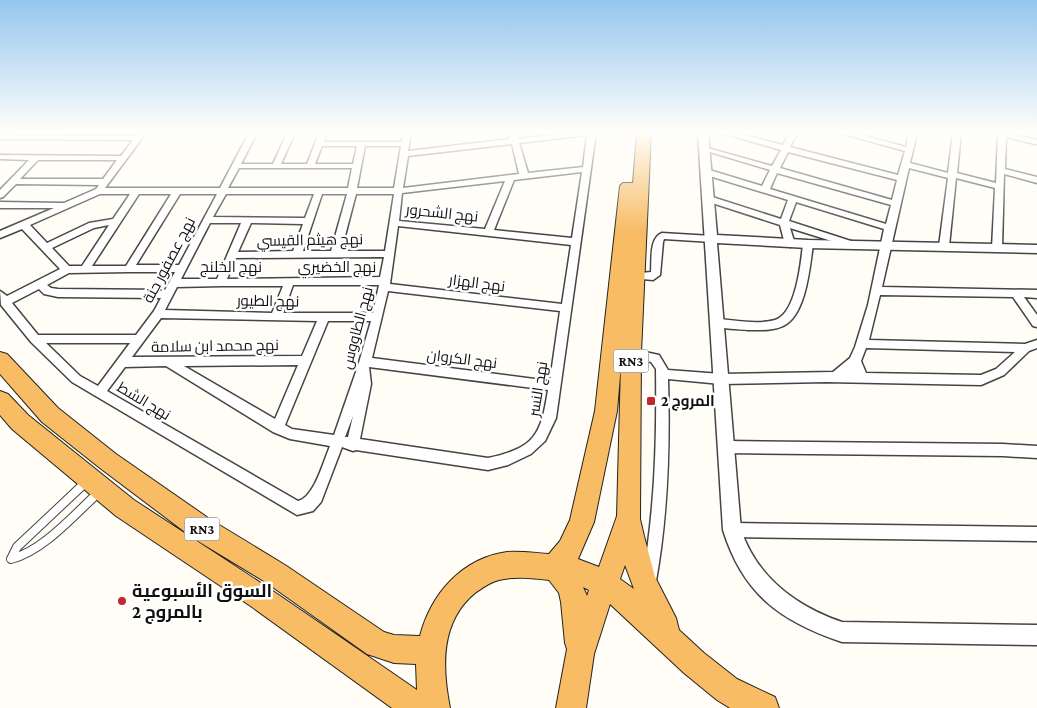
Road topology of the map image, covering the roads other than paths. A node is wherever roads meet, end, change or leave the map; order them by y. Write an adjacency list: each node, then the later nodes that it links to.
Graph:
1 (28, 166): 24 (street)
2 (116, 166): 26 (street)
3 (236, 166): 32 (street, نهج عصفور جنة)
4 (356, 166): 34 (street)
5 (402, 166): 35 (street, نهج الطاووس)
6 (521, 166): 20 (street)
7 (631, 166): 119 (highway, RN3)
8 (642, 166): 72 (highway, RN3)
9 (706, 166): 19 (street)
10 (770, 166): 16 (street)
11 (851, 166): 23 (street)
12 (906, 166): 23 (street)
13 (910, 166): 21 (street)
14 (953, 166): 21 (street)
15 (1000, 166): 18 (street)
16 (775, 168): 28 (street); 39 (street)
17 (588, 169): 20 (street); 55 (street, نهج النسر)
18 (1000, 171): 25 (street); 27 (street)
19 (706, 172): 28 (street); 38 (street)
20 (524, 176): 22 (street)
21 (952, 176): 27 (street); 60 (street)
22 (511, 178): 35 (street); 52 (street, نهج الشحرور)
23 (902, 179): 39 (street)
24 (14, 180): 26 (street); 36 (street)
25 (1037, 180)
26 (105, 182): 29 (street)
27 (1000, 187): 62 (street)
28 (765, 189): 37 (street)
29 (99, 191): 30 (street); 42 (street)
30 (136, 191): 31 (street); 45 (street)
31 (177, 191): 32 (street); 70 (street)
32 (223, 191): 33 (street); 44 (street, نهج عصفور جنة)
33 (319, 191): 34 (street); 47 (street)
34 (352, 191): 35 (street); 64 (street)
35 (398, 191): 48 (street, نهج الطاووس)
36 (0, 195)
37 (793, 197): 49 (street); 51 (street)
38 (709, 199): 49 (street); 54 (street)
39 (897, 204): 51 (street)
40 (0, 205): 41 (street)
41 (16, 205): 42 (street); 43 (street)
42 (66, 206): 50 (street)
43 (0, 212)
44 (207, 220): 46 (street); 68 (street, نهج عصفور جنة)
45 (117, 221): 61 (street); 69 (street)
46 (248, 221): 47 (street); 66 (street)
47 (309, 221): 67 (street)
48 (394, 223): 52 (street, نهج الشحرور); 65 (street, نهج الطاووس)
49 (784, 223): 56 (street); 58 (street)
50 (24, 225): 53 (street); 61 (street)
51 (890, 228): 59 (street)
52 (488, 232): 55 (street, نهج الشحرور)
53 (0, 235)
54 (712, 239): 56 (street); 72 (street); 88 (street)
55 (576, 242): 83 (street, نهج النسر)
56 (790, 244): 57 (street)
57 (808, 244): 58 (street); 88 (street)
58 (854, 244): 59 (street)
59 (886, 245): 60 (street); 78 (street)
60 (944, 246): 62 (street)
61 (45, 248): 71 (street)
62 (997, 248): 63 (street)
63 (1037, 249)
64 (335, 254): 65 (street, نهج هيثم القيسي); 67 (street, نهج هيثم القيسي)
65 (388, 254): 77 (street, نهج الطاووس)
66 (232, 255): 67 (street, نهج هيثم القيسي); 73 (street)
67 (297, 255)
68 (182, 268): 70 (street); 75 (street, نهج عصفور جنة)
69 (85, 269): 70 (street); 71 (street)
70 (129, 269)
71 (67, 270): 76 (street)
72 (635, 276): 95 (highway, RN3)
73 (220, 282): 74 (street, نهج الخلنج); 75 (street, نهج الخلنج)
74 (289, 282): 77 (street, نهج الخضيري); 85 (street)
75 (174, 283): 79 (street, نهج عصفور جنة)
76 (40, 284): 79 (street); 82 (street)
77 (384, 284): 83 (street, نهج الهزار); 87 (street, نهج الطاووس)
78 (877, 291): 80 (street); 92 (street)
79 (168, 294): 84 (street, نهج عصفور جنة)
80 (1016, 294): 81 (street); 89 (street)
81 (1037, 294)
82 (2, 299): 90 (street, نهج الشط)
83 (566, 308): 106 (street, نهج النسر)
84 (158, 314): 85 (street, نهج الطيور); 91 (street, نهج عصفور جنة)
85 (276, 317): 86 (street, نهج الطيور)
86 (324, 317): 87 (street, نهج الطيور); 97 (street)
87 (377, 317): 101 (street, نهج الطاووس)
88 (717, 323): 105 (street)
89 (1037, 323)
90 (35, 339): 91 (street); 107 (street, نهج الشط)
91 (141, 339): 100 (street, نهج عصفور جنة)
92 (862, 344): 94 (street); 99 (street)
93 (1037, 344): 94 (street)
94 (1025, 348): 104 (street)
95 (631, 353): 102 (street); 116 (highway, RN3)
96 (0, 360): 114 (highway, RN3)
97 (307, 360): 98 (street, نهج محمد ابن سلامة); 109 (street)
98 (168, 361): 100 (street, نهج محمد ابن سلامة); 109 (street, نهج النسر)
99 (855, 361): 103 (street); 104 (street)
100 (123, 362): 107 (street, نهج عصفور جنة)
101 (364, 364): 106 (street, نهج الكروان); 110 (street, نهج الطاووس); 111 (street)
102 (662, 374): 105 (street); 121 (street)
103 (834, 378): 104 (street); 105 (street)
104 (862, 378)
105 (721, 379): 112 (street)
106 (554, 386): 111 (street, نهج النسر)
107 (99, 393): 115 (street, نهج الشط)
108 (0, 400): 114 (highway, RN3)
109 (277, 428): 110 (street, نهج النسر)
110 (337, 443): 111 (street, نهج النسر); 115 (street, نهج الطاووس)
111 (353, 445)
112 (727, 447): 113 (street); 117 (street)
113 (1037, 452)
114 (106, 476): 114 (lane); 123 (highway, RN3); 126 (highway, RN3)
115 (293, 506)
116 (629, 516): 120 (highway, RN3); 121 (highway)
117 (732, 530): 118 (street); 122 (street)
118 (1037, 534)
119 (555, 568): 120 (highway); 123 (highway); 124 (highway, RN3)
120 (604, 584): 124 (highway, RN3); 125 (highway)
121 (647, 592): 125 (highway)
122 (1037, 635)
123 (430, 651): 127 (highway)
124 (580, 654): 128 (highway, RN3)
125 (685, 654): 129 (highway)
126 (417, 708)
127 (435, 708)
128 (571, 708)
129 (764, 708)

